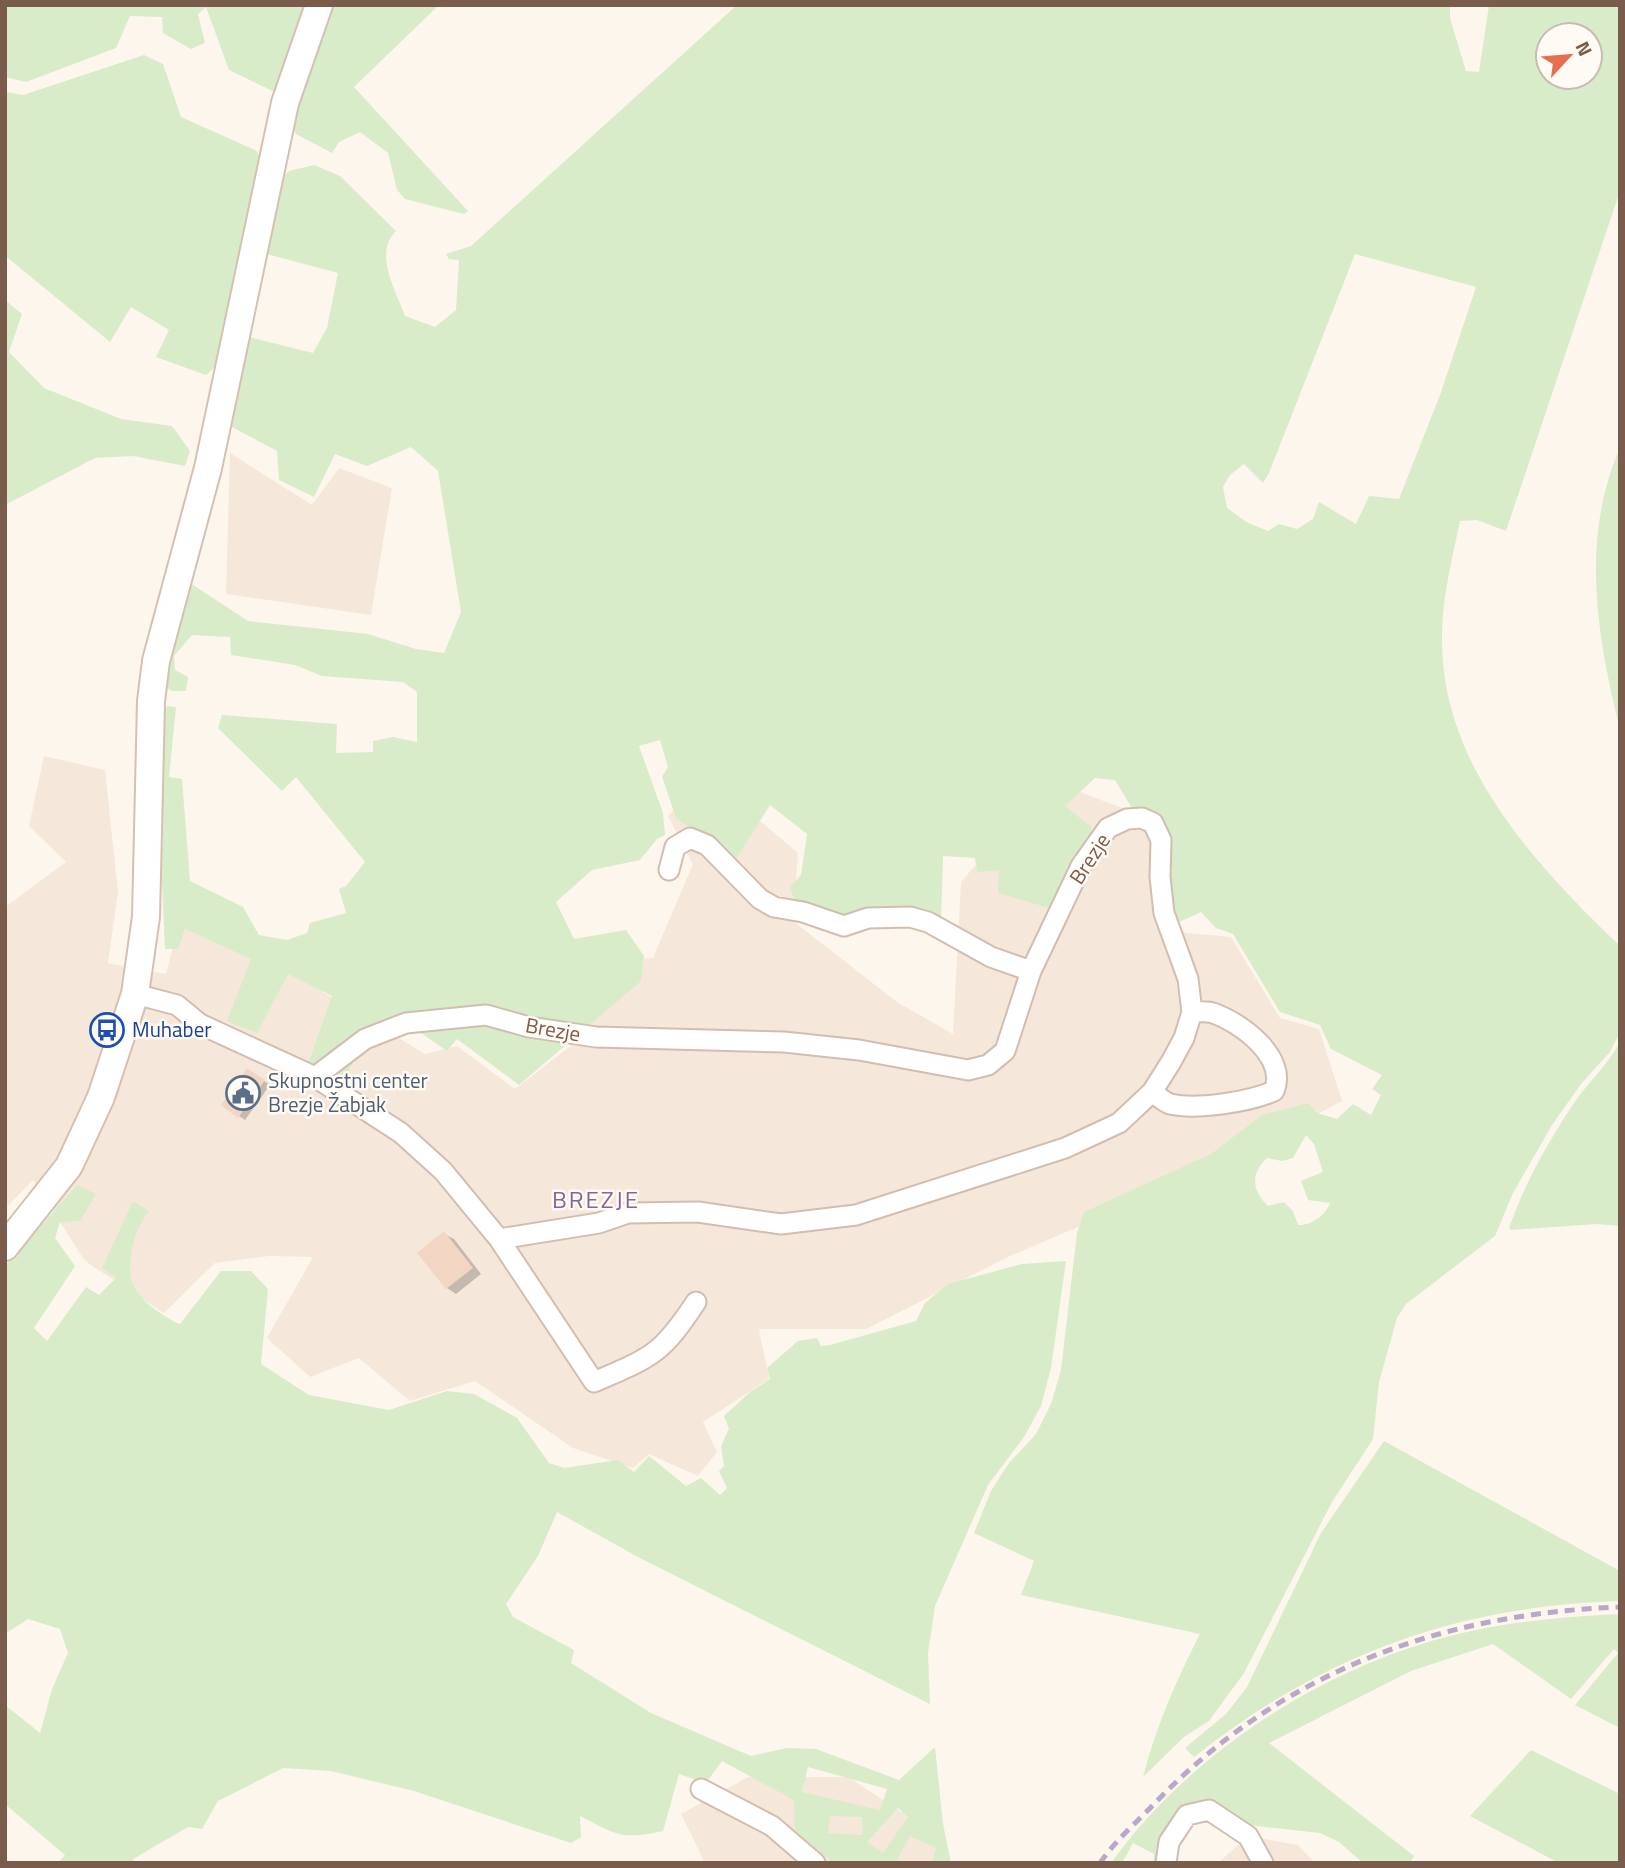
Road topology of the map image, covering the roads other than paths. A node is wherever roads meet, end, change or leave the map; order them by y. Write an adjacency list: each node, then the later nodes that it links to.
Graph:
1 (318, 5): 4 (street)
2 (669, 870): 3 (street)
3 (1031, 971): 5 (street, Brezje); 6 (street, Brezje)
4 (135, 994): 6 (street); 9 (street)
5 (1192, 1012): 7 (street, Brezje); 7 (street)
6 (315, 1077): 8 (street)
7 (1152, 1092): 8 (street, Brezje)
8 (499, 1239): 10 (street)
9 (5, 1247)
10 (696, 1302)
11 (701, 1789): 12 (street)
12 (815, 1863)
13 (1166, 1863): 14 (street)
14 (1263, 1863)

